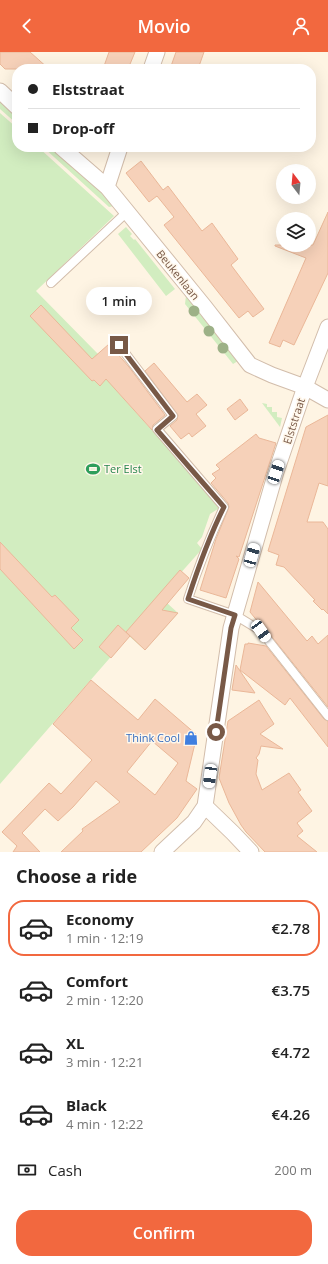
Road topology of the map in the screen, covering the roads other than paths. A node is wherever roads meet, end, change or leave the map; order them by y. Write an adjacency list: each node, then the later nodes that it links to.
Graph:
1 (157, 52): 2 (street)
2 (152, 64)
3 (0, 91): 4 (street)
4 (12, 102)
5 (67, 152): 7 (street, Beukenlaan)
6 (118, 152): 7 (street)
7 (106, 187): 8 (street, Beukenlaan)
8 (127, 212): 9 (lane); 12 (street, Beukenlaan)
9 (51, 283)
10 (328, 327): 12 (street, Elststraat)
11 (119, 345): 14 (lane)
12 (305, 387): 13 (street, Beukenlaan); 14 (street, Elststraat)
13 (328, 400)
14 (235, 615): 15 (lane); 16 (street, Elststraat)
15 (328, 716)
16 (205, 806): 17 (street, Elststraat); 18 (street)
17 (162, 852)
18 (251, 852)

